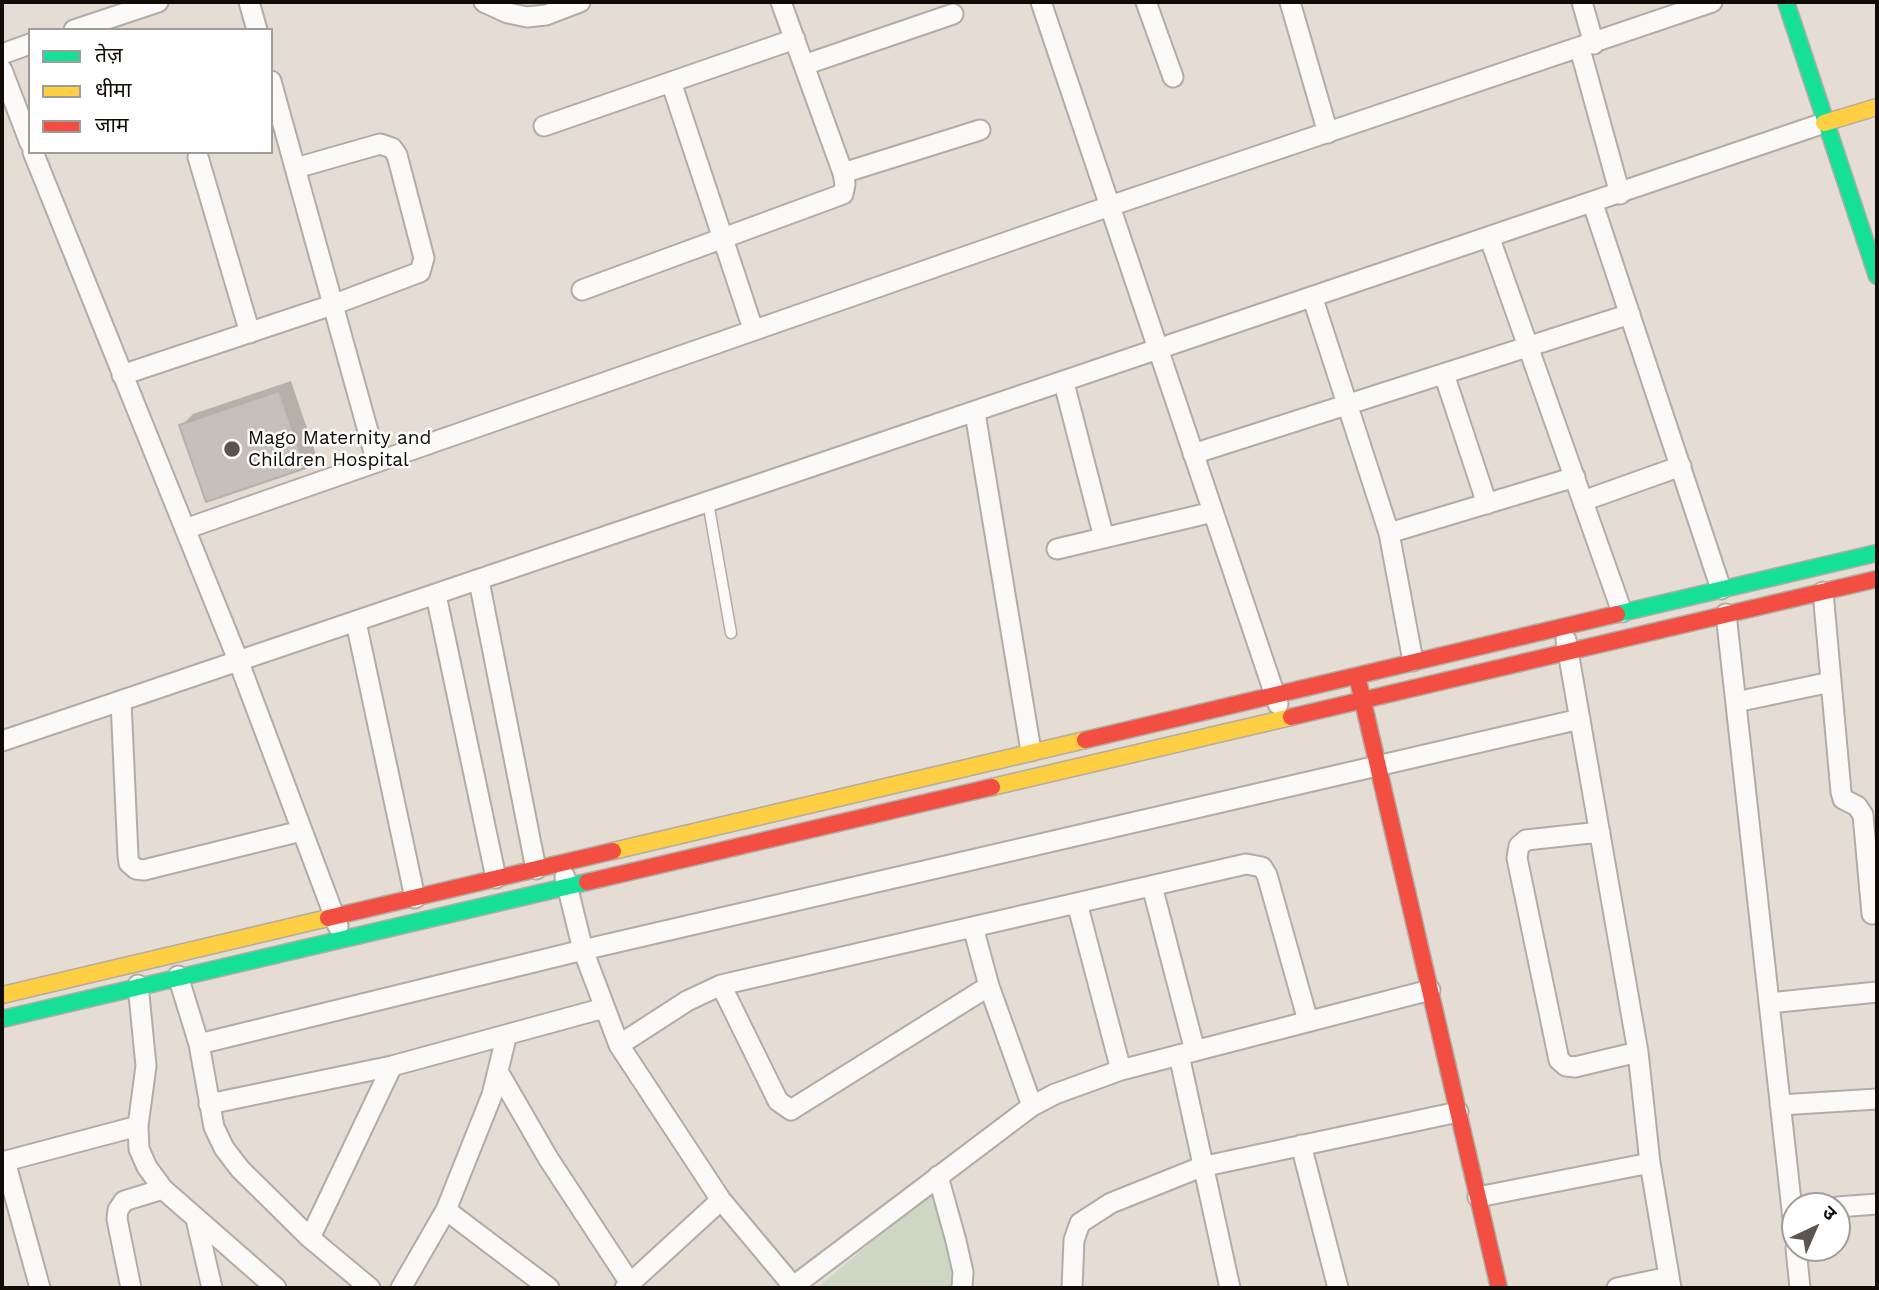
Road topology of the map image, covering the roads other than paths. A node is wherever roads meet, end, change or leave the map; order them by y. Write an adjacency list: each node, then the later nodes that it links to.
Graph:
1 (158, 2): 14 (street)
2 (248, 2): 15 (street)
3 (484, 2): 4 (street)
4 (580, 2)
5 (781, 2): 16 (street)
6 (1041, 2): 38 (street)
7 (1146, 2): 22 (street)
8 (1290, 2): 29 (street)
9 (1582, 2): 18 (street)
10 (1712, 2): 18 (street)
11 (1786, 2): 26 (main road)
12 (1803, 2): 26 (main road)
13 (953, 14): 20 (street)
14 (80, 28)
15 (256, 28)
16 (794, 39): 20 (street); 23 (street)
17 (28, 45): 19 (street)
18 (1587, 46): 29 (street); 35 (street)
19 (2, 54)
20 (804, 65): 34 (street)
21 (2, 70): 30 (street)
22 (1173, 78)
23 (671, 82): 27 (street); 39 (street)
24 (273, 88): 33 (street)
25 (1877, 107): 26 (main road)
26 (1832, 120): 35 (street); 36 (main road); 41 (main road)
27 (544, 125)
28 (980, 130): 34 (street)
29 (1328, 133): 38 (street)
30 (28, 138)
31 (34, 154): 51 (street)
32 (198, 157): 47 (street)
33 (296, 168): 44 (street); 44 (street)
34 (843, 173): 39 (street)
35 (1620, 194): 37 (street)
36 (1868, 195)
37 (1593, 204): 40 (street); 45 (street)
38 (1110, 206): 46 (street); 49 (street)
39 (725, 237): 42 (street); 46 (street)
40 (1490, 239): 43 (street); 48 (street)
41 (1877, 276)
42 (582, 290)
43 (1312, 299): 49 (street); 53 (street)
44 (335, 304): 47 (street); 56 (street)
45 (1630, 314): 48 (street); 57 (street)
46 (753, 329): 56 (street)
47 (250, 333): 51 (street)
48 (1528, 347): 50 (street); 58 (street)
49 (1158, 351): 52 (street); 55 (street)
50 (1444, 374): 53 (street); 61 (street)
51 (122, 375): 63 (street)
52 (1064, 383): 54 (street); 65 (street)
53 (1347, 405): 55 (street); 64 (street)
54 (975, 413): 60 (street); 90 (street)
55 (1194, 454): 62 (street)
56 (376, 460): 63 (street)
57 (1681, 466): 59 (street); 70 (street)
58 (1575, 477): 59 (street); 61 (street)
59 (1583, 501): 73 (street)
60 (708, 502): 69 (street); 77 (lane)
61 (1487, 503): 64 (street)
62 (1213, 512): 65 (street); 83 (street)
63 (185, 529): 79 (street)
64 (1390, 533): 80 (street)
65 (1104, 538): 66 (street)
66 (1057, 549)
67 (1877, 553): 70 (main road)
68 (1877, 579): 71 (main road)
69 (479, 581): 72 (street); 95 (street)
70 (1721, 589): 73 (main road)
71 (1823, 592): 74 (main road); 82 (street)
72 (436, 595): 75 (street); 96 (street)
73 (1622, 612): 76 (main road)
74 (1726, 614): 78 (main road); 86 (street)
75 (356, 622): 79 (street); 99 (street)
76 (1561, 626): 78 (street); 80 (main road)
77 (731, 633)
78 (1569, 650): 84 (main road); 88 (street)
79 (238, 660): 85 (street); 92 (street)
80 (1413, 661): 81 (main road)
81 (1357, 674): 83 (main road); 84 (main road)
82 (1831, 682): 86 (street); 101 (street)
83 (1274, 693): 87 (street); 90 (main road)
84 (1362, 698): 87 (main road); 91 (main road)
85 (121, 701): 89 (street); 92 (street)
86 (1736, 702): 113 (street)
87 (1283, 717): 97 (main road)
88 (1580, 719): 91 (street); 93 (street)
89 (2, 740)
90 (1031, 751): 94 (main road)
91 (1378, 764): 105 (street); 110 (main road)
92 (301, 831): 102 (street)
93 (1600, 832): 120 (street); 120 (street)
94 (561, 863): 95 (main road); 97 (street)
95 (536, 869): 96 (main road)
96 (496, 878): 99 (main road)
97 (567, 884): 104 (main road); 105 (street)
98 (1152, 886): 100 (street); 116 (street); 121 (street)
99 (415, 898): 102 (main road)
100 (1077, 904): 103 (street); 123 (street)
101 (1872, 914)
102 (335, 917): 104 (street); 112 (main road)
103 (973, 927): 108 (street); 109 (street)
104 (342, 937): 106 (main road)
105 (583, 950): 114 (street); 118 (street)
106 (178, 976): 107 (main road); 118 (street)
107 (138, 985): 115 (main road); 130 (street)
108 (721, 985): 109 (street); 119 (street)
109 (989, 986): 128 (street)
110 (1430, 990): 116 (street); 129 (main road)
111 (1877, 992): 113 (street)
112 (2, 995)
113 (1769, 1003): 127 (street)
114 (604, 1008): 117 (street); 119 (street)
115 (2, 1019)
116 (1308, 1021): 121 (street)
117 (506, 1038): 122 (street); 124 (street)
118 (199, 1044): 126 (street)
119 (620, 1045): 139 (street)
120 (1638, 1052): 133 (street)
121 (1187, 1053): 123 (street); 134 (street)
122 (392, 1066): 126 (street); 144 (street)
123 (1121, 1070): 128 (street)
124 (499, 1073): 142 (street); 147 (street)
125 (1877, 1099): 127 (street)
126 (209, 1104): 144 (street)
127 (1780, 1105): 137 (street)
128 (1032, 1107): 135 (street)
129 (1458, 1112): 131 (street); 138 (main road)
130 (138, 1126): 132 (street); 136 (street)
131 (1301, 1145): 134 (street); 159 (street)
132 (4, 1162): 149 (street)
133 (1650, 1163): 138 (street); 146 (street)
134 (1202, 1167): 157 (street); 158 (street)
135 (938, 1176): 148 (street); 156 (street)
136 (163, 1189): 143 (street); 150 (street)
137 (1792, 1192)
138 (1478, 1197): 160 (main road)
139 (722, 1200): 147 (street); 148 (street)
140 (1877, 1204): 141 (street)
141 (1851, 1206)
142 (446, 1210): 154 (street); 155 (street)
143 (196, 1219): 151 (street); 152 (street)
144 (310, 1238): 153 (street)
145 (1797, 1262): 162 (street)
146 (1670, 1282): 161 (street)
147 (627, 1286)
148 (792, 1287)
149 (40, 1288)
150 (131, 1288)
151 (212, 1288)
152 (276, 1288)
153 (370, 1288)
154 (401, 1288)
155 (549, 1288)
156 (962, 1288)
157 (1072, 1288)
158 (1230, 1288)
159 (1338, 1288)
160 (1499, 1288)
161 (1617, 1288)
162 (1800, 1288)

